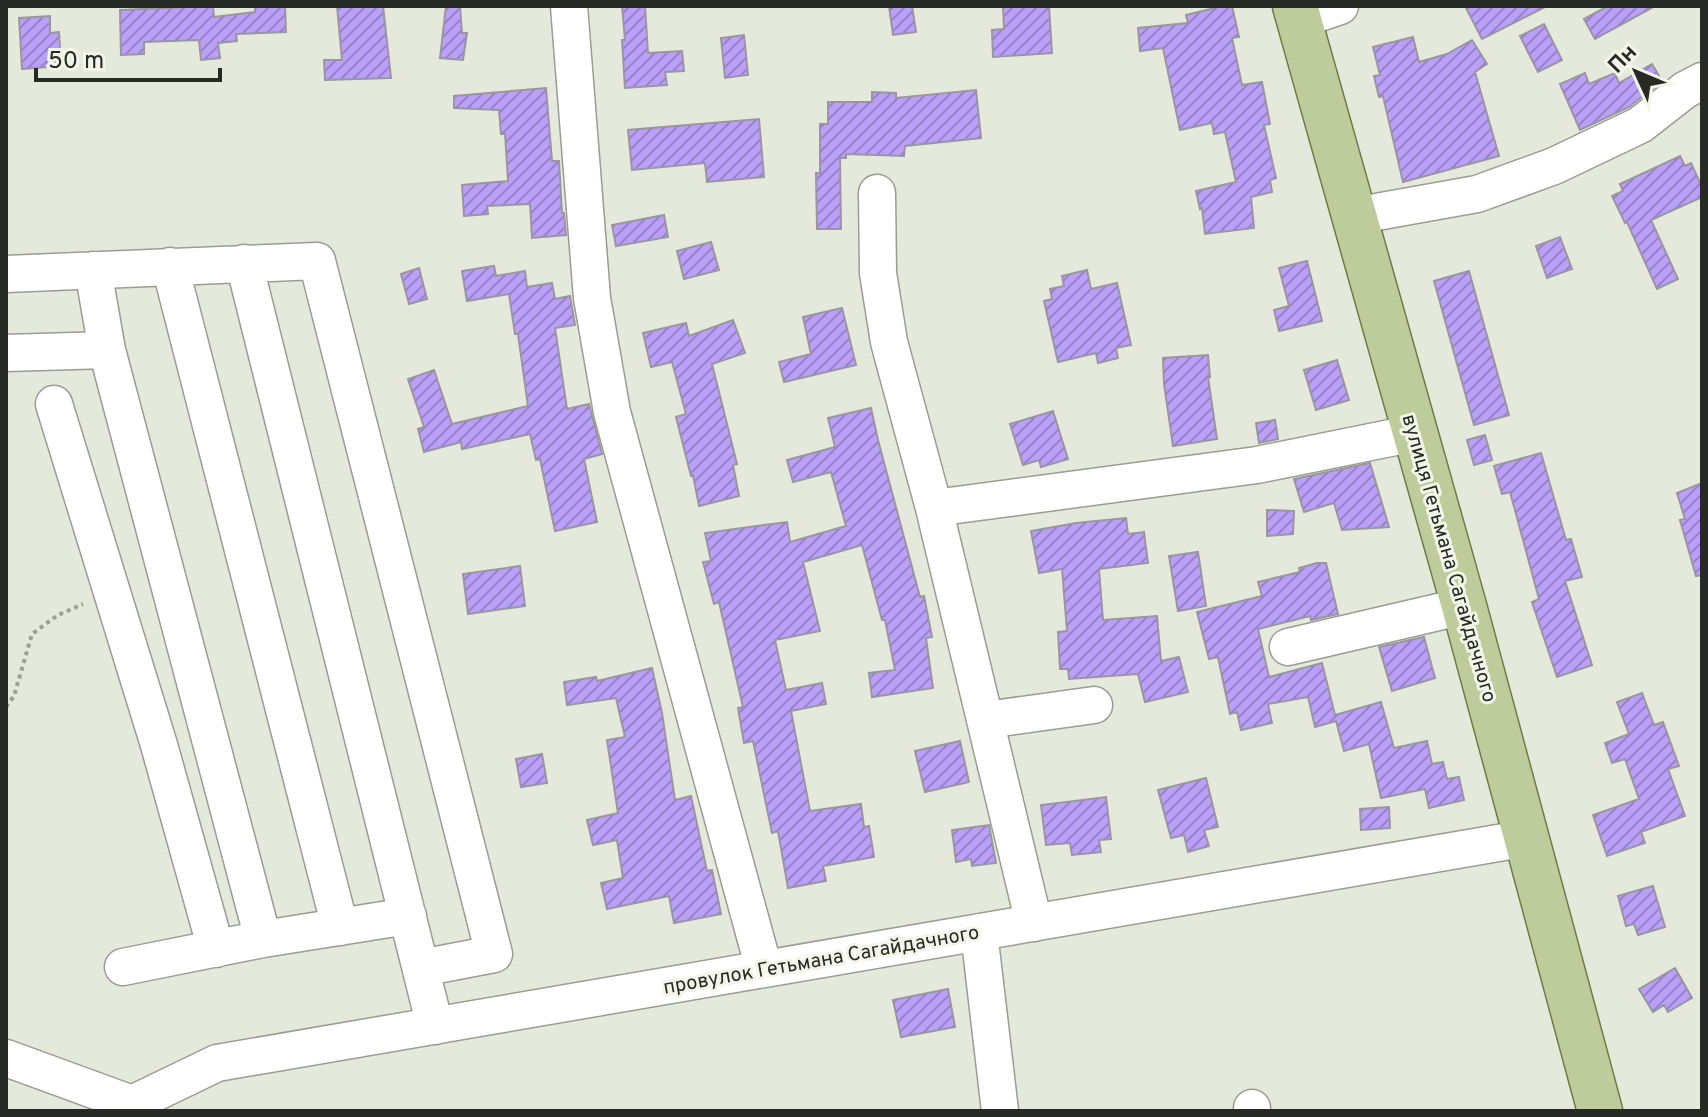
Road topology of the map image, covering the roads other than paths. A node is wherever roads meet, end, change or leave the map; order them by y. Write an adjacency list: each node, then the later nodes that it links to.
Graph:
1 (569, 6): 31 (street)
2 (1340, 6): 3 (street)
3 (1297, 13): 6 (main road, вулиця Гетьмана Сагайдачного)
4 (1702, 81): 6 (street)
5 (877, 193): 15 (street)
6 (1354, 216): 14 (main road, вулиця Гетьмана Сагайдачного)
7 (244, 263): 8 (street); 23 (street); 30 (street)
8 (170, 266): 9 (street); 25 (street)
9 (93, 270): 10 (street); 11 (street)
10 (6, 274)
11 (107, 350): 12 (street); 16 (street)
12 (6, 353)
13 (54, 404): 17 (street)
14 (1415, 433): 15 (street); 18 (main road, вулиця Гетьмана Сагайдачного)
15 (934, 508): 21 (street)
16 (162, 551): 17 (street); 27 (street)
17 (109, 581): 28 (street)
18 (1464, 606): 19 (street); 22 (main road, вулиця Гетьмана Сагайдачного)
19 (1288, 647)
20 (1094, 705): 21 (street)
21 (986, 720): 24 (street)
22 (1527, 838): 24 (street, провулок Гетьмана Сагайдачного); 36 (main road, вулиця Гетьмана Сагайдачного)
23 (408, 916): 25 (street); 30 (street)
24 (1034, 923): 26 (street, провулок Гетьмана Сагайдачного)
25 (340, 927): 27 (street)
26 (979, 932): 31 (street, провулок Гетьмана Сагайдачного); 35 (street)
27 (263, 939): 28 (street)
28 (216, 949): 29 (street)
29 (123, 967)
30 (421, 968): 32 (street)
31 (764, 969): 32 (street, провулок Гетьмана Сагайдачного)
32 (435, 1026): 34 (street, провулок Гетьмана Сагайдачного)
33 (6, 1058): 34 (street)
34 (129, 1107)
35 (1000, 1111)
36 (1600, 1111)

